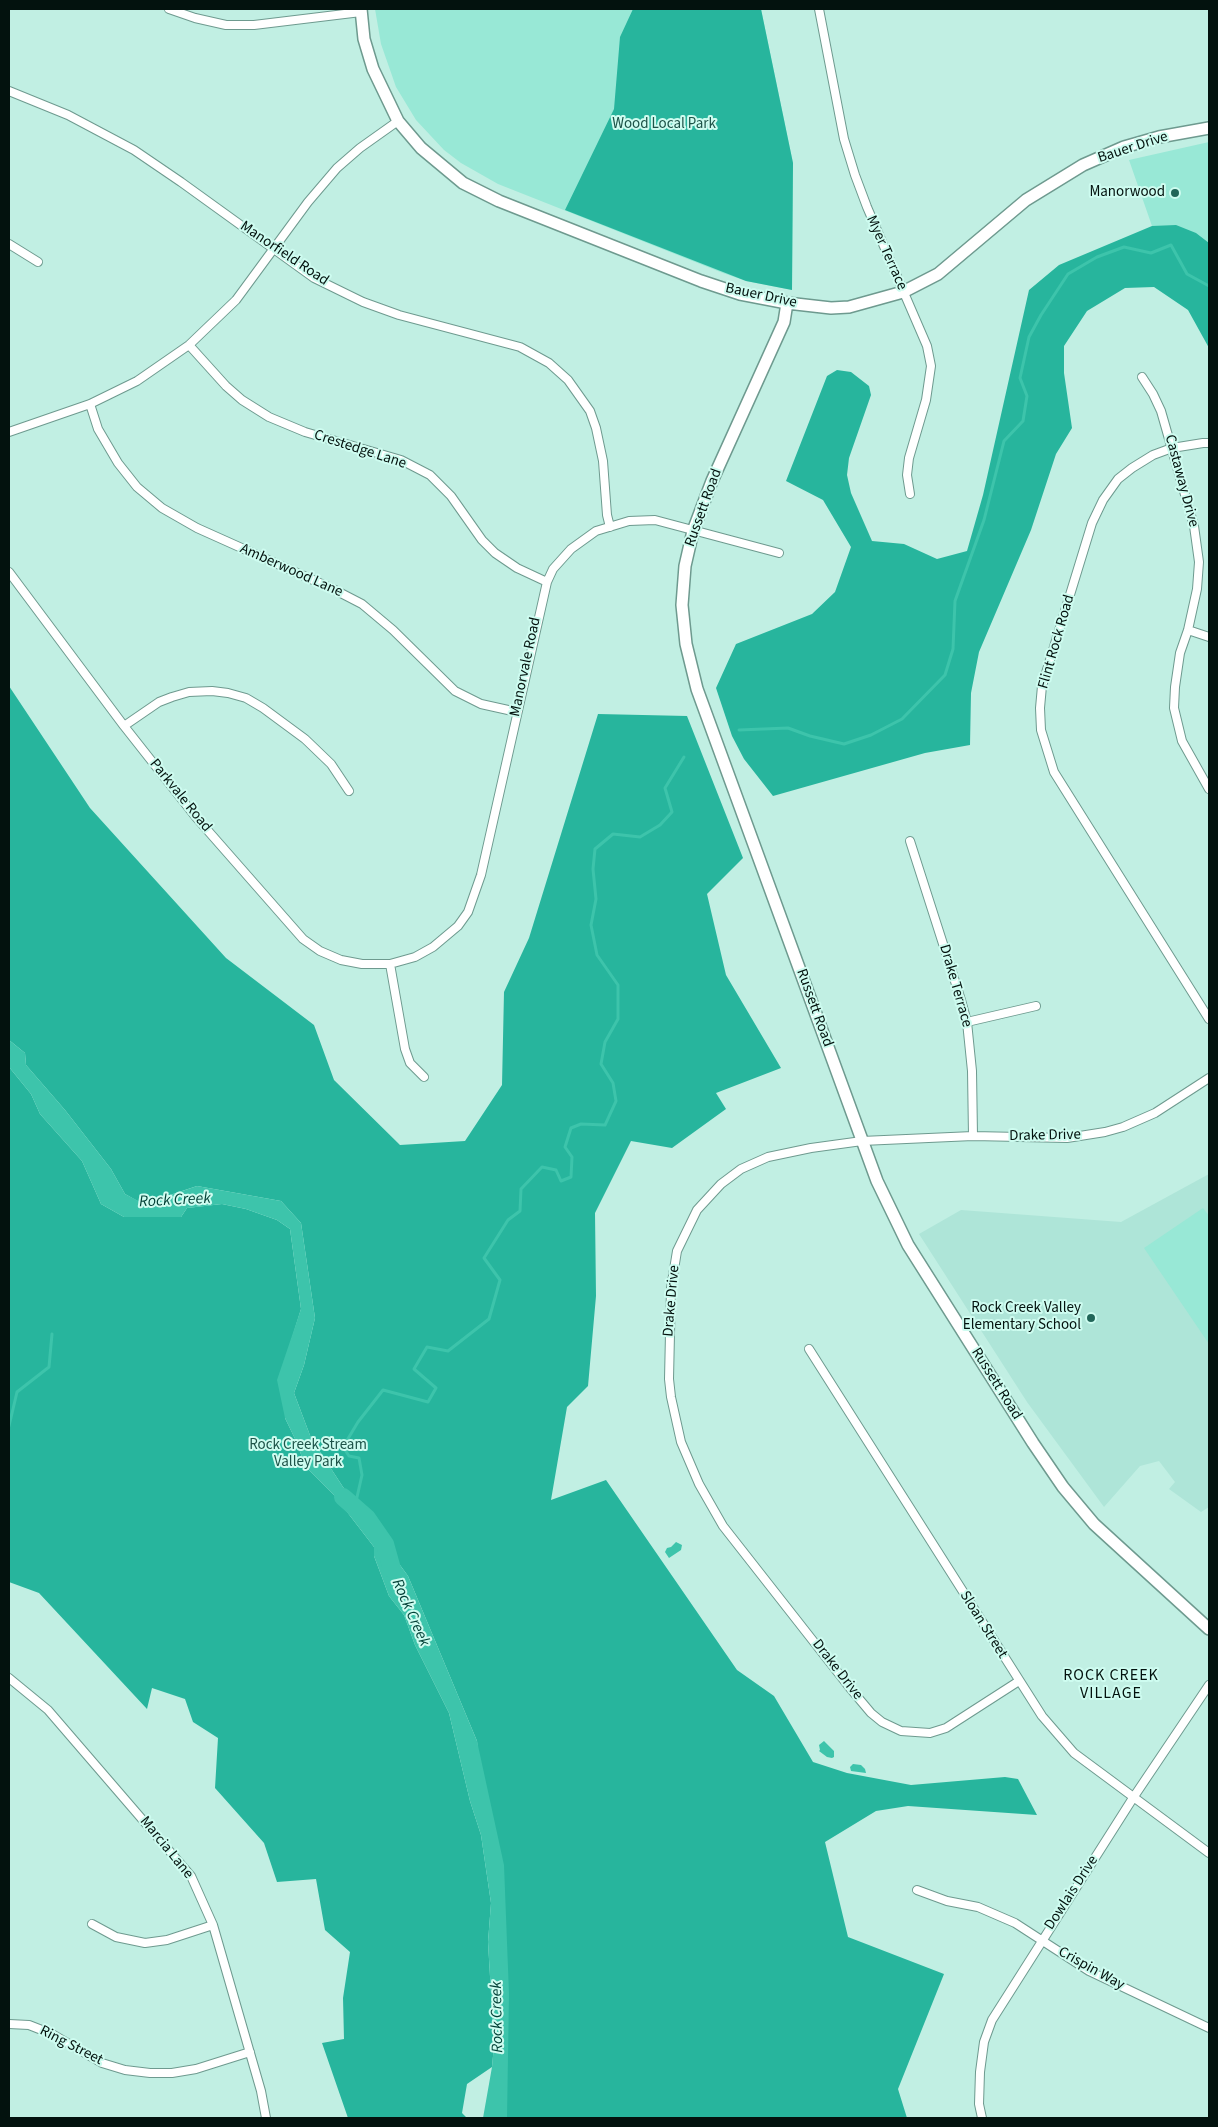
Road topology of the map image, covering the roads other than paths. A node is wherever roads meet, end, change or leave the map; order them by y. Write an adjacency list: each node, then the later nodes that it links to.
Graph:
1 (169, 9): 3 (street)
2 (819, 9): 10 (street, Myer Terrace)
3 (361, 10): 5 (street, Bauer Drive)
4 (9, 91): 8 (street, Manorfield Road)
5 (398, 121): 8 (street); 11 (street, Bauer Drive)
6 (1209, 128): 10 (street, Bauer Drive)
7 (9, 244): 9 (street)
8 (274, 250): 12 (street); 19 (street, Manorfield Road)
9 (38, 262)
10 (903, 292): 11 (street, Bauer Drive); 18 (street, Myer Terrace)
11 (787, 303): 20 (street, Russett Road)
12 (190, 345): 14 (street); 23 (street, Crestedge Lane)
13 (1142, 377): 17 (street, Castaway Drive)
14 (90, 404): 15 (street); 26 (street, Amberwood Lane)
15 (9, 432)
16 (1209, 444): 17 (street, Flint Rock Road)
17 (1172, 448): 24 (street, Castaway Drive); 33 (street, Flint Rock Road)
18 (910, 494)
19 (610, 526): 20 (street, Manorvale Road); 23 (street, Manorvale Road)
20 (693, 531): 21 (street, Manorvale Road); 38 (street, Russett Road)
21 (779, 553)
22 (9, 572): 27 (street, Parkvale Road)
23 (547, 582): 26 (street, Manorvale Road)
24 (1188, 630): 25 (street); 28 (street, Castaway Drive)
25 (1209, 637)
26 (517, 712): 31 (street, Manorvale Road)
27 (124, 726): 29 (street); 31 (street, Parkvale Road)
28 (1209, 790)
29 (349, 791)
30 (910, 841): 34 (street, Drake Terrace)
31 (390, 964): 35 (street)
32 (1036, 1006): 34 (street)
33 (1209, 1019)
34 (967, 1022): 37 (street, Drake Terrace)
35 (424, 1076)
36 (1209, 1078): 37 (street, Drake Drive)
37 (973, 1136): 38 (street, Drake Drive)
38 (862, 1141): 40 (street, Russett Road); 42 (street, Drake Drive)
39 (809, 1349): 42 (street, Sloan Street)
40 (1209, 1629)
41 (9, 1678): 48 (street, Marcia Lane)
42 (1019, 1681): 44 (street, Sloan Street)
43 (1209, 1685): 44 (street, Dowlais Drive)
44 (1133, 1798): 45 (street, Sloan Street); 49 (street, Dowlais Drive)
45 (1209, 1853)
46 (917, 1890): 49 (street, Crispin Way)
47 (92, 1924): 48 (street)
48 (213, 1925): 52 (street, Marcia Lane)
49 (1042, 1940): 51 (street, Crispin Way); 54 (street, Dowlais Drive)
50 (9, 2024): 52 (street, Ring Street)
51 (1209, 2028)
52 (250, 2052): 53 (street, Marcia Lane)
53 (266, 2118)
54 (982, 2118)

